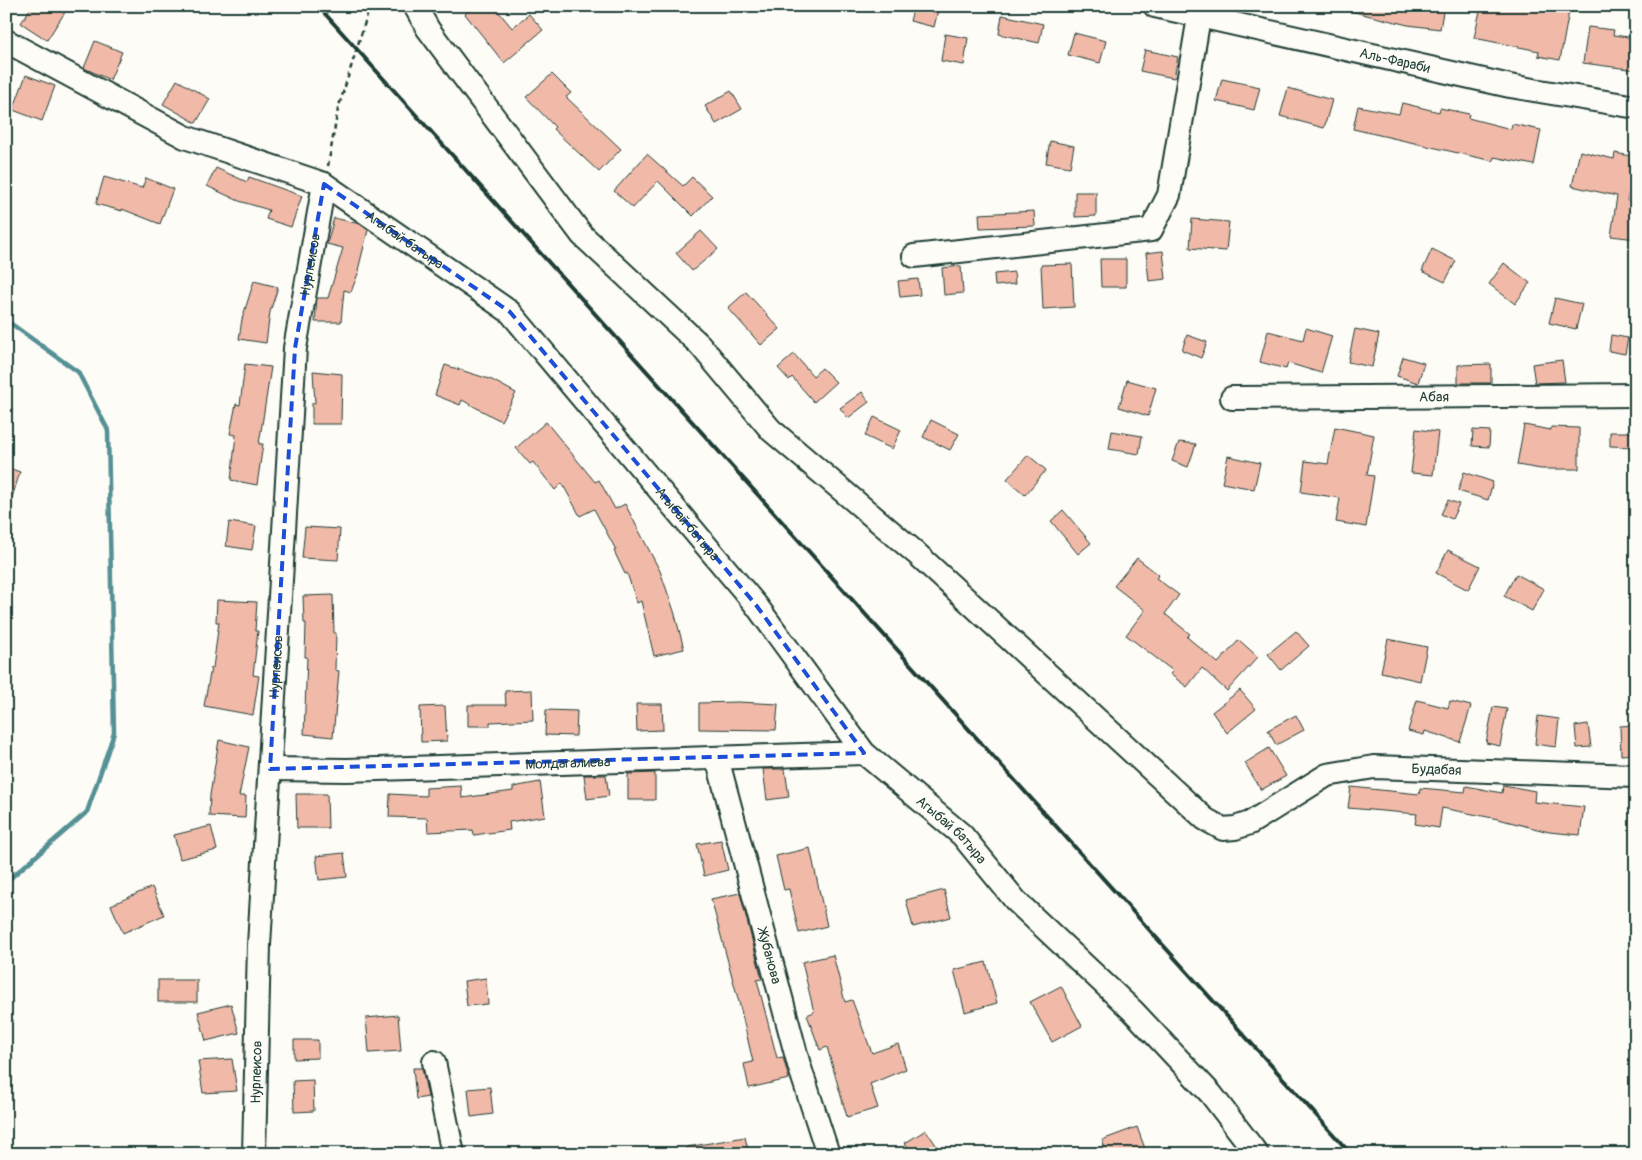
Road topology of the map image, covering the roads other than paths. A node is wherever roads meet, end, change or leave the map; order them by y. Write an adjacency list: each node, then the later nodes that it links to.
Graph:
1 (415, 6): 13 (street, Будабая)
2 (1156, 6): 3 (street, Аль-Фараби)
3 (1199, 17): 5 (street, Аль-Фараби); 7 (street)
4 (6, 41): 6 (street, Агыбай батыра)
5 (1636, 107)
6 (324, 184): 10 (street, Агыбай батыра); 12 (street, Нурпеисов)
7 (914, 256)
8 (1636, 396): 9 (street, Абая)
9 (1232, 398)
10 (864, 753): 11 (street, Молдагалиева); 18 (street, Агыбай батыра)
11 (717, 758): 12 (street, Молдагалиева); 17 (street, Жубанова)
12 (270, 769): 15 (street, Нурпеисов)
13 (1636, 776)
14 (434, 1062): 16 (street)
15 (254, 1154)
16 (453, 1154)
17 (828, 1154)
18 (1256, 1154)

